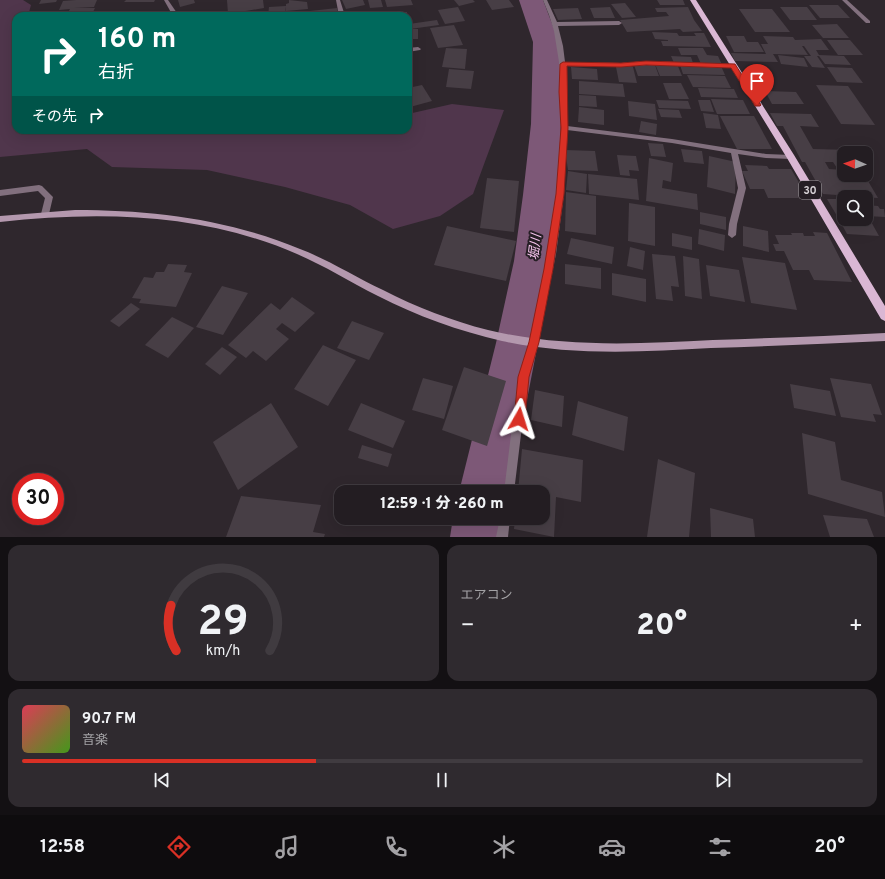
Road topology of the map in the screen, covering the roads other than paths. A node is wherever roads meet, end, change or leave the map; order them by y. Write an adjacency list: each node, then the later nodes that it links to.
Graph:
1 (166, 0): 6 (street)
2 (338, 0): 7 (street)
3 (545, 0): 9 (street)
4 (693, 0): 14 (main road, 30)
5 (844, 0): 8 (street)
6 (174, 12)
7 (341, 12)
8 (868, 22)
9 (556, 24): 10 (street); 13 (street)
10 (619, 24)
11 (418, 49): 12 (street)
12 (412, 50)
13 (563, 64): 14 (street); 15 (street)
14 (733, 66): 17 (main road, 30)
15 (564, 128): 16 (street); 24 (street)
16 (734, 151): 17 (street); 21 (street)
17 (791, 157): 22 (main road, 30)
18 (0, 193): 19 (street)
19 (45, 214): 20 (street); 24 (street)
20 (0, 219)
21 (732, 235)
22 (885, 316)
23 (885, 337): 24 (street)
24 (530, 342): 25 (street)
25 (510, 485)
26 (504, 525): 27 (street)
27 (502, 537)

